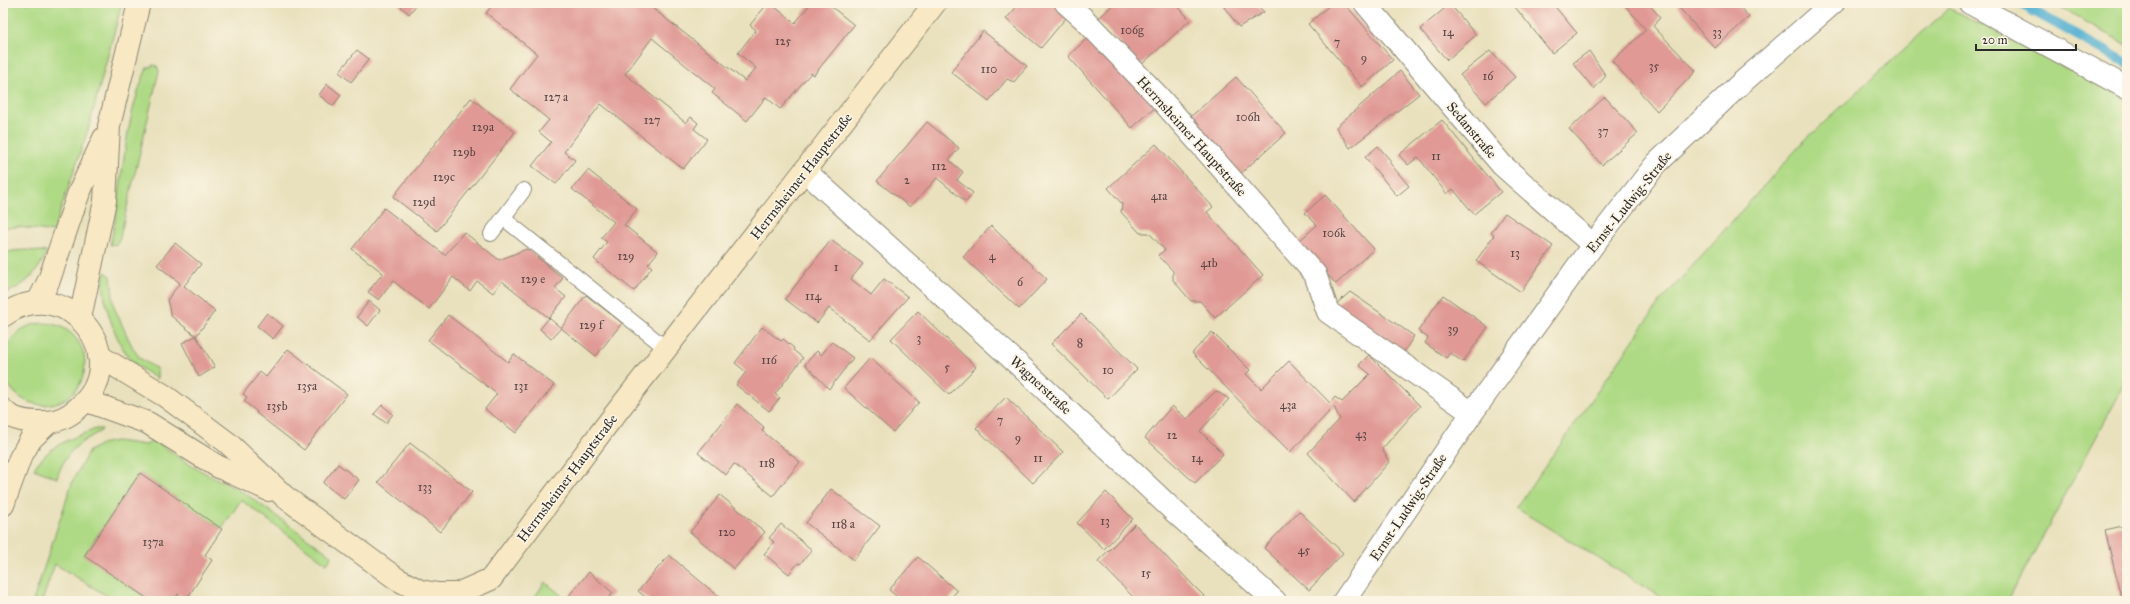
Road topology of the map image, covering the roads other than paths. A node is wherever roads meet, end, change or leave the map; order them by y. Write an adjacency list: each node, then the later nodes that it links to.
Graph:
1 (140, 3): 8 (street)
2 (935, 3): 9 (street, Herrnsheimer Hauptstraße)
3 (1066, 3): 21 (street, Herrnsheimer Hauptstraße)
4 (1365, 3): 13 (street, Sedanstraße)
5 (1833, 3): 13 (street, Ernst-Ludwig-Straße)
6 (1970, 3): 7 (street)
7 (2127, 88)
8 (109, 126): 14 (street); 16 (street)
9 (805, 171): 17 (street, Herrnsheimer Hauptstraße); 26 (street, Wagnerstraße)
10 (524, 190): 11 (lane)
11 (503, 218): 12 (lane); 17 (lane)
12 (491, 234)
13 (1593, 245): 21 (street, Ernst-Ludwig-Straße)
14 (38, 302): 15 (street); 16 (street)
15 (3, 316)
16 (80, 318): 18 (street)
17 (667, 349): 25 (street, Herrnsheimer Hauptstraße)
18 (99, 356): 19 (street); 23 (street, Herrnsheimer Hauptstraße)
19 (87, 401): 22 (street); 23 (street, Herrnsheimer Hauptstraße)
20 (3, 410): 22 (street)
21 (1472, 413): 27 (street, Ernst-Ludwig-Straße)
22 (48, 423): 24 (street)
23 (285, 497): 25 (street, Herrnsheimer Hauptstraße)
24 (3, 505)
25 (458, 597)
26 (1275, 601)
27 (1344, 601)

